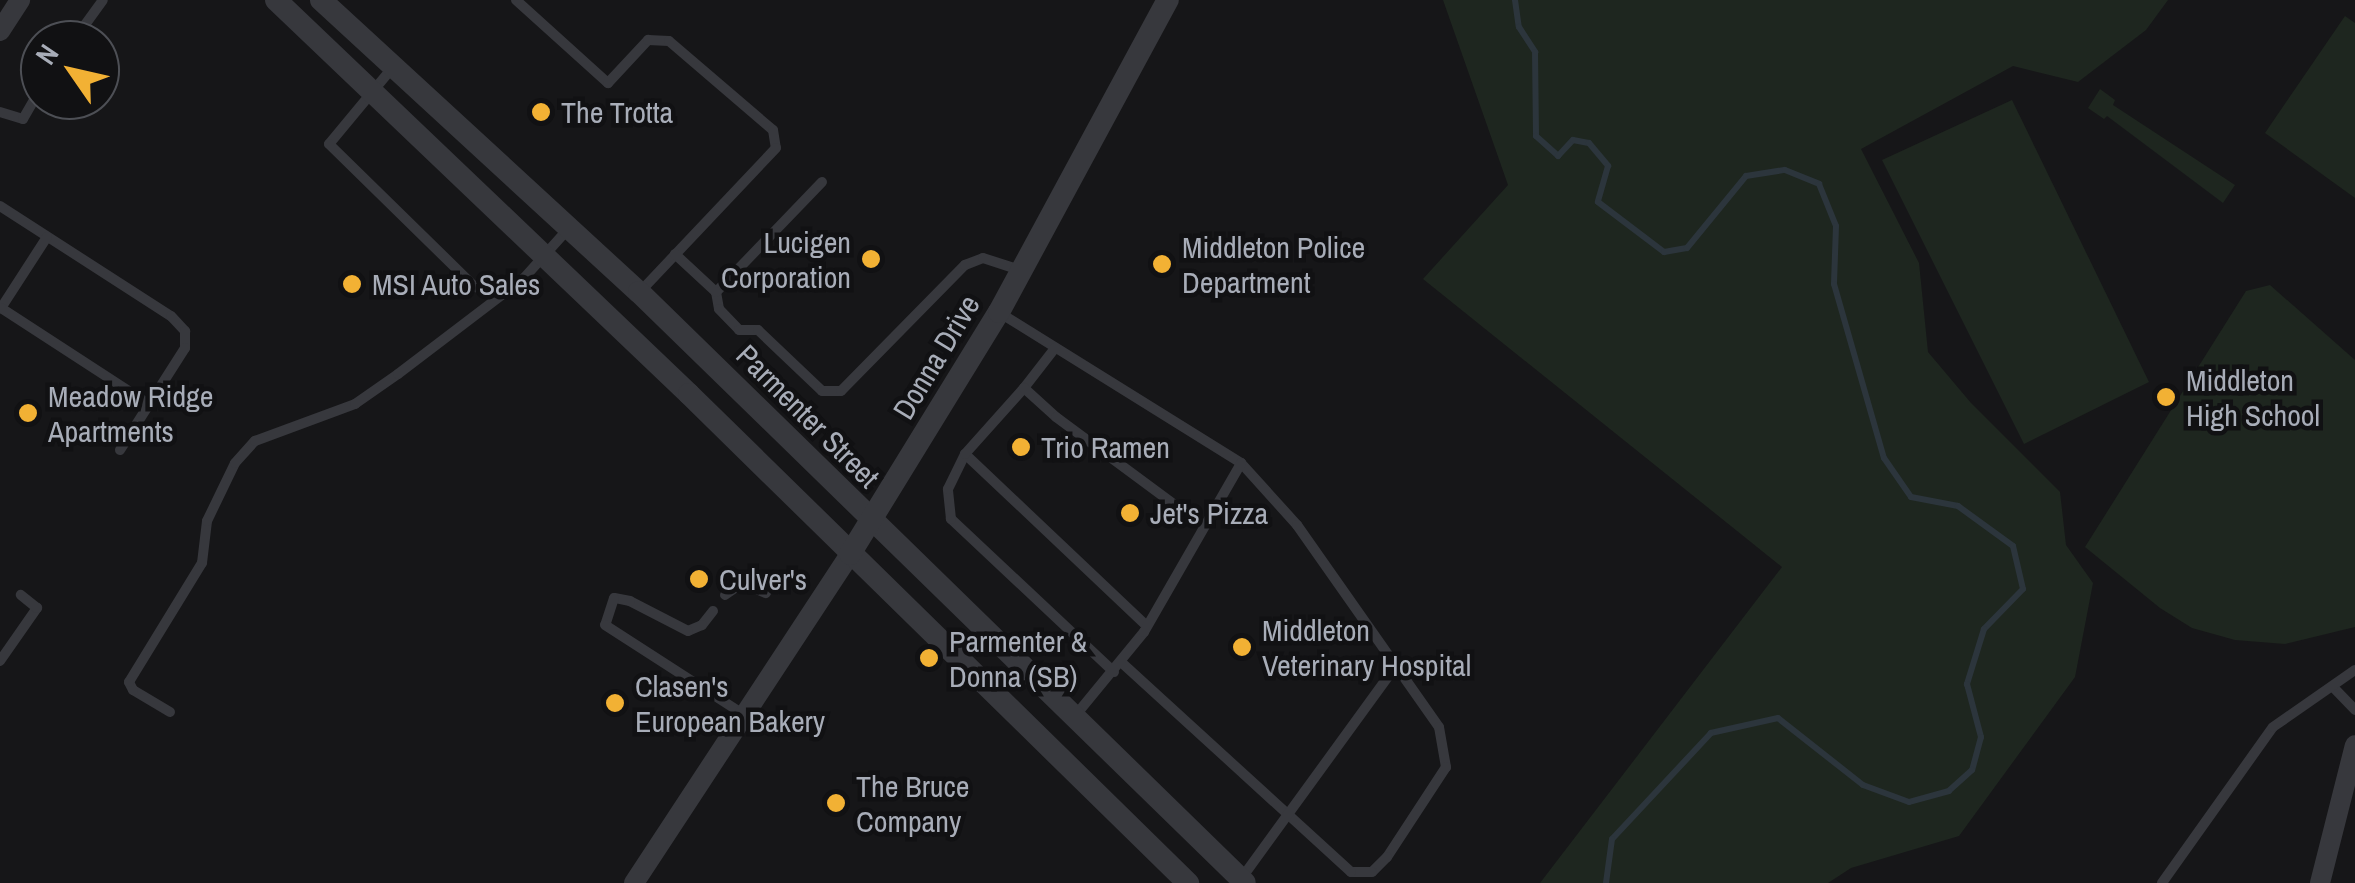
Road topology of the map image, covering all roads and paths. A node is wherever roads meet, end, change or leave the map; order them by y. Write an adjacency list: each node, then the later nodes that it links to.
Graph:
1 (20, 0): 6 (street)
2 (276, 0): 8 (street)
3 (321, 0): 7 (street, Parmenter Street)
4 (516, 0): 13 (lane)
5 (1168, 0): 15 (street, Donna Drive)
6 (0, 31)
7 (394, 67): 8 (lane); 11 (street, Parmenter Street)
8 (372, 91): 14 (street); 18 (lane)
9 (822, 182): 17 (lane)
10 (0, 206): 12 (lane)
11 (570, 228): 14 (lane); 16 (street, Parmenter Street)
12 (47, 237): 22 (lane); 22 (lane)
13 (675, 254): 16 (lane); 17 (lane)
14 (546, 256): 18 (lane); 28 (street)
15 (1022, 270): 17 (lane); 19 (street, Donna Drive)
16 (640, 292): 26 (street, Parmenter Street)
17 (716, 292)
18 (504, 293): 40 (lane)
19 (999, 312): 20 (lane); 26 (street, Donna Drive)
20 (1055, 348): 21 (lane); 25 (lane)
21 (1024, 388): 24 (lane); 27 (lane)
22 (149, 404): 23 (lane)
23 (120, 450)
24 (965, 454): 33 (lane); 36 (lane)
25 (1241, 463): 27 (lane); 35 (lane)
26 (871, 520): 28 (street, Donna Drive); 42 (street, Parmenter Street)
27 (1202, 525): 33 (lane)
28 (850, 554): 41 (street, Donna Drive); 47 (street)
29 (766, 593): 31 (lane)
30 (21, 595): 34 (lane)
31 (725, 595)
32 (713, 612): 41 (lane)
33 (1147, 626): 36 (lane)
34 (0, 660)
35 (1396, 666): 44 (lane); 44 (lane)
36 (1118, 668): 42 (lane); 44 (lane)
37 (2355, 670): 38 (lane)
38 (2333, 686): 39 (lane); 48 (lane)
39 (2355, 710)
40 (170, 712)
41 (744, 714): 46 (street, Donna Drive)
42 (1074, 716): 45 (street, Parmenter Street)
43 (2355, 744): 49 (street)
44 (1288, 814): 45 (lane)
45 (1241, 882)
46 (634, 883)
47 (1188, 883)
48 (2162, 883)
49 (2320, 883)

